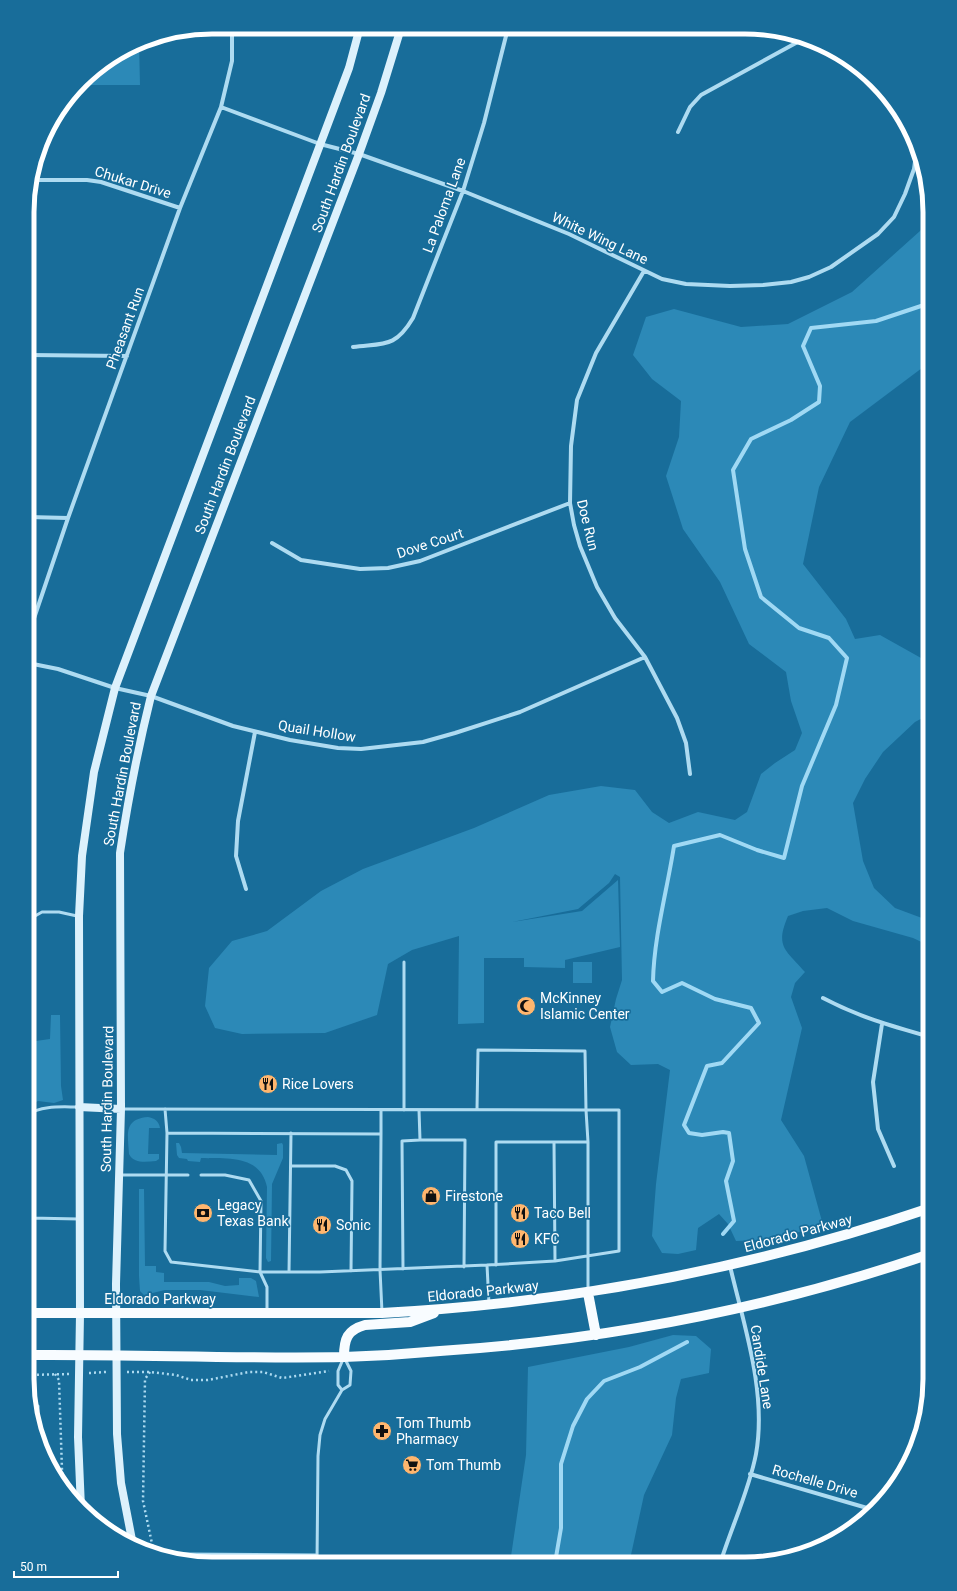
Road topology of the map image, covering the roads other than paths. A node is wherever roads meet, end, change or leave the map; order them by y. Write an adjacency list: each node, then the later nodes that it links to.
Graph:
1 (232, 34): 6 (street, Pheasant Run)
2 (358, 34): 8 (main road, South Hardin Boulevard)
3 (399, 34): 9 (main road, South Hardin Boulevard)
4 (506, 34): 12 (street, La Paloma Lane)
5 (798, 42): 7 (street)
6 (222, 107): 8 (street, White Wing Lane); 13 (street, Pheasant Run)
7 (678, 132)
8 (320, 144): 9 (street, White Wing Lane); 25 (main road, South Hardin Boulevard)
9 (359, 154): 12 (street, White Wing Lane); 26 (main road, South Hardin Boulevard)
10 (915, 160): 14 (street, White Wing Lane)
11 (37, 180): 13 (street, Chukar Drive)
12 (463, 191): 14 (street, White Wing Lane); 15 (street, La Paloma Lane)
13 (180, 208): 17 (street, Pheasant Run)
14 (644, 271): 18 (street, Doe Run)
15 (353, 347)
16 (34, 355): 17 (street)
17 (126, 356): 20 (street, Pheasant Run)
18 (570, 502): 21 (street, Dove Court); 23 (street, Doe Run)
19 (34, 517): 20 (street)
20 (68, 518): 22 (street, Pheasant Run)
21 (272, 543)
22 (34, 618)
23 (645, 658): 27 (street, Quail Hollow); 28 (street, Doe Run)
24 (34, 664): 25 (street, Quail Hollow)
25 (114, 688): 26 (street, Quail Hollow); 30 (main road, South Hardin Boulevard)
26 (151, 696): 27 (street, Quail Hollow); 37 (main road, South Hardin Boulevard)
27 (255, 732): 29 (street)
28 (690, 774)
29 (246, 888)
30 (79, 916): 31 (lane); 36 (main road, South Hardin Boulevard)
31 (34, 917)
32 (404, 962): 39 (lane)
33 (823, 998): 34 (street)
34 (882, 1024): 35 (street); 52 (street)
35 (923, 1035)
36 (79, 1107): 37 (main road); 43 (lane); 59 (main road, South Hardin Boulevard)
37 (121, 1109): 38 (lane); 55 (main road, South Hardin Boulevard)
38 (165, 1109): 44 (lane); 45 (lane)
39 (404, 1110): 40 (lane); 44 (lane)
40 (419, 1110): 41 (lane); 48 (lane)
41 (477, 1110): 42 (lane); 42 (lane)
42 (586, 1110): 50 (lane); 61 (lane)
43 (34, 1111)
44 (381, 1111): 47 (lane)
45 (166, 1133): 46 (lane); 53 (lane)
46 (291, 1133): 47 (lane); 51 (lane)
47 (381, 1134): 68 (lane)
48 (420, 1140): 66 (lane); 67 (lane)
49 (554, 1142): 50 (lane); 62 (lane); 64 (lane)
50 (588, 1142): 61 (lane)
51 (291, 1166): 69 (lane); 71 (lane)
52 (894, 1166)
53 (166, 1174): 55 (lane); 56 (lane); 70 (lane)
54 (201, 1174): 70 (lane)
55 (119, 1175): 80 (main road, South Hardin Boulevard)
56 (188, 1175)
57 (923, 1210): 65 (main road, Eldorado Parkway)
58 (34, 1218): 59 (lane)
59 (79, 1219): 79 (main road, South Hardin Boulevard)
60 (923, 1256): 74 (main road)
61 (588, 1257): 62 (lane); 72 (lane)
62 (555, 1260): 64 (lane)
63 (487, 1265): 64 (lane); 66 (lane); 73 (lane)
64 (496, 1265)
65 (730, 1266): 72 (main road, Eldorado Parkway); 74 (street, Candide Lane)
66 (464, 1267): 67 (lane)
67 (403, 1269): 68 (lane)
68 (380, 1270): 69 (lane); 78 (lane)
69 (351, 1271): 71 (lane)
70 (260, 1272): 71 (lane); 77 (lane)
71 (289, 1272)
72 (588, 1293): 73 (main road, Eldorado Parkway); 81 (main road)
73 (489, 1306): 75 (main road, Eldorado Parkway)
74 (740, 1308): 81 (main road); 89 (street, Candide Lane)
75 (439, 1310): 78 (main road, Eldorado Parkway); 85 (main road)
76 (34, 1313): 79 (main road, Eldorado Parkway)
77 (267, 1313): 78 (main road, Eldorado Parkway); 80 (main road, Eldorado Parkway)
78 (382, 1313)
79 (80, 1314): 80 (main road, Eldorado Parkway); 83 (main road, South Hardin Boulevard)
80 (116, 1314): 84 (main road, South Hardin Boulevard)
81 (596, 1335): 85 (main road)
82 (34, 1355): 83 (main road)
83 (79, 1355): 84 (main road); 90 (main road, South Hardin Boulevard)
84 (117, 1355): 85 (main road); 92 (main road, South Hardin Boulevard)
85 (344, 1357): 86 (lane); 86 (lane)
86 (342, 1390): 94 (lane)
87 (36, 1406): 88 (lane)
88 (38, 1418)
89 (750, 1474): 91 (street, Rochelle Drive); 95 (street, Candide Lane)
90 (81, 1499)
91 (867, 1508)
92 (132, 1538)
93 (182, 1554): 94 (lane)
94 (317, 1555)
95 (723, 1556): 96 (lane)
96 (726, 1557)

